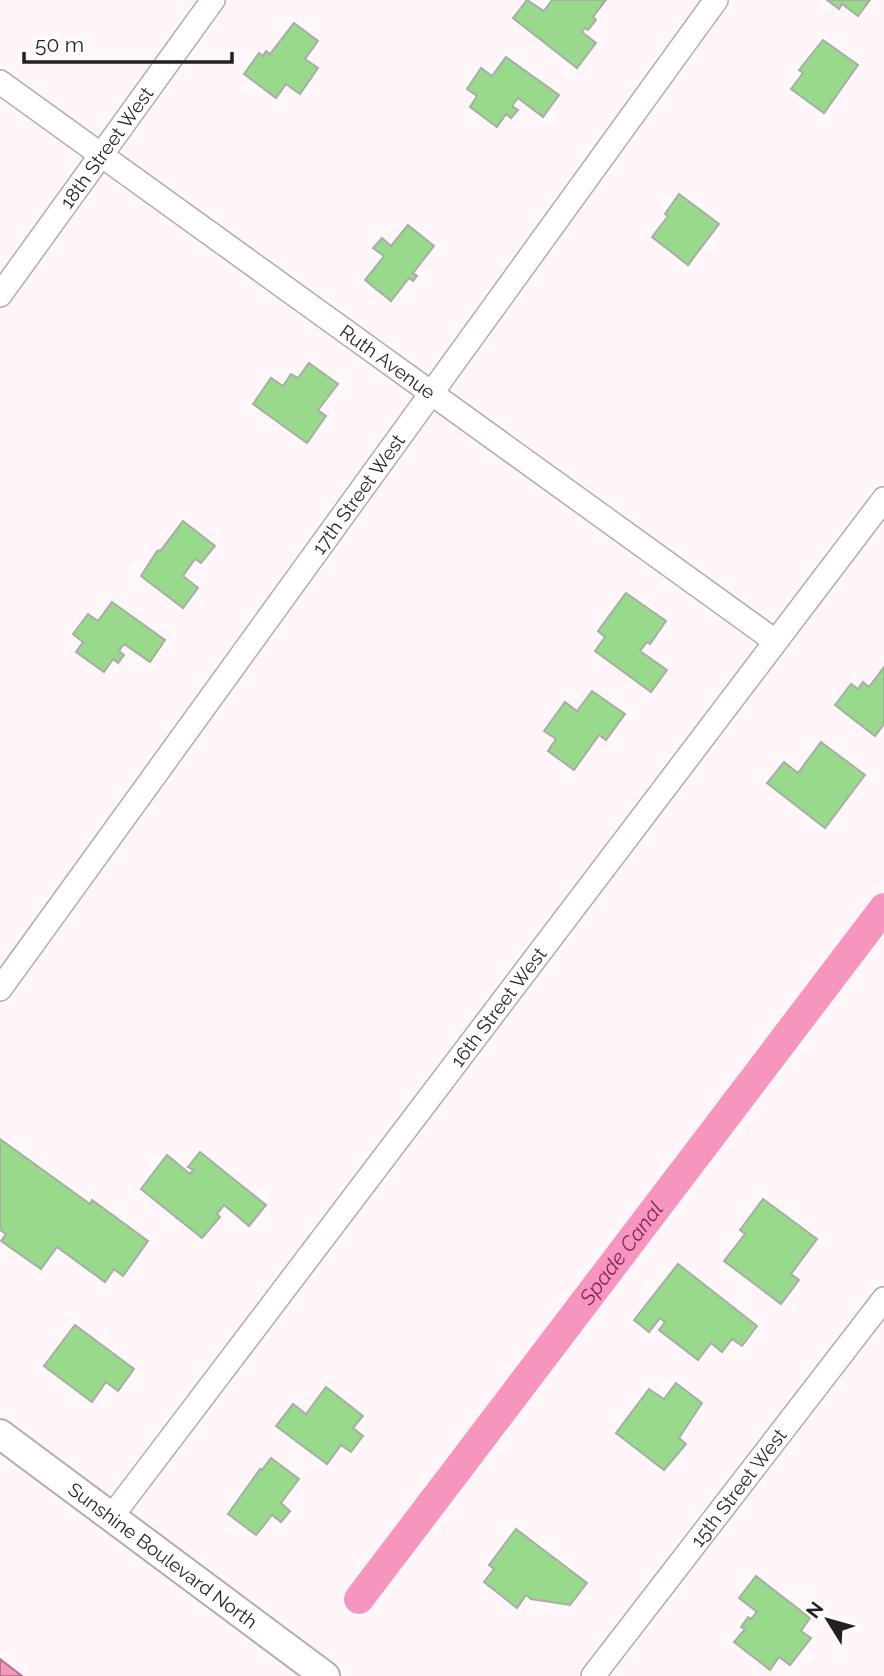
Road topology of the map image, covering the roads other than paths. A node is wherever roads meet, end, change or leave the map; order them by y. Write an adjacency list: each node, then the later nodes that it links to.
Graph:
1 (213, 0): 4 (street, 18th Street West)
2 (716, 0): 6 (street, 17th Street West)
3 (0, 82): 4 (street, Ruth Avenue)
4 (101, 155): 5 (street, 18th Street West); 6 (street, Ruth Avenue)
5 (0, 295)
6 (432, 394): 8 (street, Ruth Avenue); 9 (street, 17th Street West)
7 (884, 499): 8 (street, 16th Street West)
8 (775, 641): 12 (street, 16th Street West)
9 (0, 989)
10 (884, 1298): 14 (street, 15th Street West)
11 (0, 1434): 12 (street, Sunshine Boulevard North)
12 (112, 1516): 13 (street, Sunshine Boulevard North)
13 (326, 1676)
14 (593, 1676)

